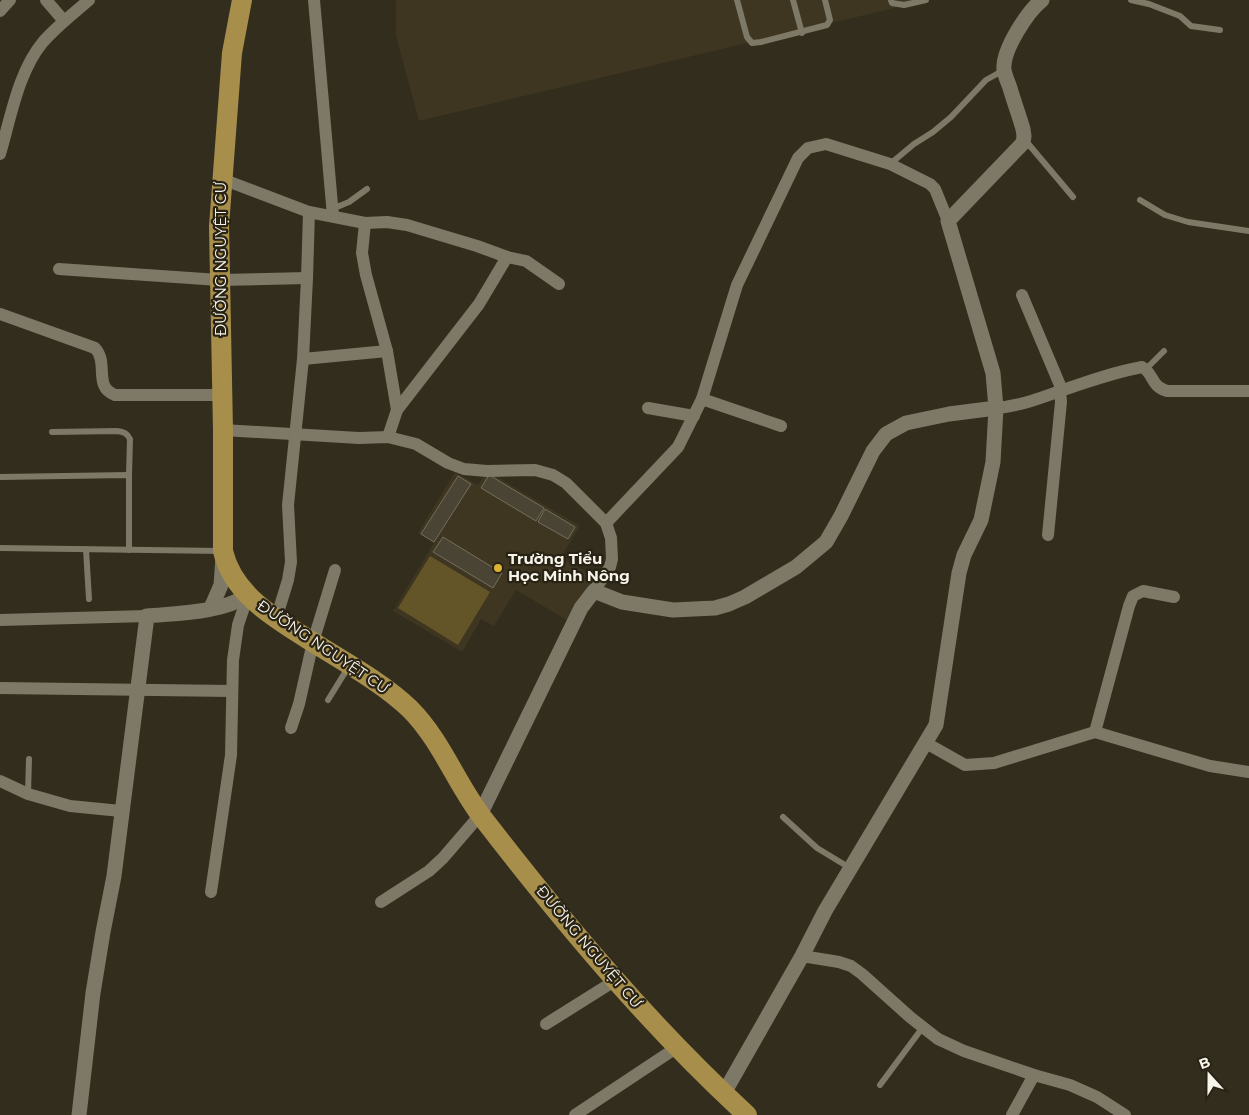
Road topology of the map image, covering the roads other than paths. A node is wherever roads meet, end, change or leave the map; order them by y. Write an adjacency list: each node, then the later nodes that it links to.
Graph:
1 (10, 0): 13 (street)
2 (46, 0): 14 (street)
3 (89, 0): 14 (street)
4 (242, 0): 21 (highway, ĐƯỜNG NGUYỆT CƯ)
5 (314, 0): 26 (street)
6 (737, 0): 16 (lane)
7 (793, 0): 16 (lane)
8 (824, 0): 16 (lane)
9 (891, 0): 10 (lane)
10 (926, 0)
11 (1042, 0): 17 (street)
12 (1130, 0): 15 (lane)
13 (0, 11)
14 (64, 21): 19 (street)
15 (1220, 30)
16 (802, 33)
17 (1004, 70): 18 (street); 20 (lane)
18 (1024, 139): 23 (lane); 28 (street)
19 (0, 154)
20 (890, 164): 28 (street); 44 (street)
21 (222, 179): 25 (street); 33 (highway, ĐƯỜNG NGUYỆT CƯ)
22 (367, 189): 26 (lane)
23 (1073, 197)
24 (1140, 200): 29 (lane)
25 (309, 212): 26 (street); 32 (street)
26 (332, 212): 27 (street)
27 (365, 222): 30 (street); 37 (street)
28 (948, 222): 46 (street)
29 (1249, 230)
30 (506, 257): 34 (street); 47 (street)
31 (59, 269): 33 (street)
32 (307, 278): 33 (street); 39 (street)
33 (220, 280): 43 (highway, ĐƯỜNG NGUYỆT CƯ)
34 (559, 284)
35 (1022, 295): 41 (street)
36 (0, 314): 43 (street)
37 (387, 351): 39 (street); 47 (street)
38 (1164, 351): 40 (lane)
39 (302, 359): 52 (street)
40 (1146, 369): 41 (street); 42 (street)
41 (1061, 391): 46 (street); 57 (street)
42 (1249, 391)
43 (222, 395): 50 (highway, ĐƯỜNG NGUYỆT CƯ)
44 (702, 399): 48 (street); 49 (street)
45 (648, 408): 48 (street)
46 (996, 408): 63 (street); 79 (street)
47 (397, 410): 53 (street)
48 (694, 416): 56 (street)
49 (781, 426)
50 (223, 430): 52 (street); 61 (highway, ĐƯỜNG NGUYỆT CƯ)
51 (52, 432): 54 (lane)
52 (295, 434): 53 (street); 69 (street)
53 (388, 437): 56 (street)
54 (130, 475): 55 (lane); 60 (lane)
55 (0, 477)
56 (606, 523): 63 (street)
57 (1048, 536)
58 (0, 548): 59 (lane)
59 (86, 549): 60 (lane); 66 (lane)
60 (129, 550): 61 (lane)
61 (223, 551): 64 (highway, ĐƯỜNG NGUYỆT CƯ); 67 (street)
62 (335, 570): 71 (street)
63 (594, 591): 85 (street)
64 (248, 595): 67 (street); 69 (highway, ĐƯỜNG NGUYỆT CƯ); 75 (street)
65 (1174, 597): 78 (street)
66 (88, 599)
67 (211, 608): 68 (street)
68 (147, 616): 70 (street); 74 (street)
69 (276, 619): 71 (highway, ĐƯỜNG NGUYỆT CƯ)
70 (0, 620)
71 (313, 642): 72 (highway, ĐƯỜNG NGUYỆT CƯ); 77 (street)
72 (350, 665): 76 (lane); 85 (highway, ĐƯỜNG NGUYỆT CƯ)
73 (0, 688): 74 (street)
74 (137, 689): 75 (street); 84 (street)
75 (232, 691): 88 (street)
76 (328, 700)
77 (291, 728)
78 (1095, 732): 79 (street); 81 (street)
79 (926, 743): 87 (street)
80 (29, 759): 83 (lane)
81 (1249, 772)
82 (0, 781): 83 (street)
83 (28, 794): 84 (street)
84 (122, 811): 98 (street)
85 (480, 815): 89 (street); 91 (highway, ĐƯỜNG NGUYỆT CƯ)
86 (783, 817): 87 (lane)
87 (850, 868): 90 (street)
88 (211, 892)
89 (380, 902)
90 (802, 956): 93 (street); 97 (street)
91 (616, 980): 92 (street); 94 (highway, ĐƯỜNG NGUYỆT CƯ)
92 (546, 1024)
93 (923, 1027): 95 (street); 96 (lane)
94 (676, 1048): 97 (highway, ĐƯỜNG NGUYỆT CƯ); 99 (street)
95 (1034, 1075): 101 (street); 102 (street)
96 (880, 1085)
97 (724, 1093): 100 (highway, ĐƯỜNG NGUYỆT CƯ)
98 (79, 1115)
99 (576, 1115)
100 (747, 1115)
101 (1012, 1115)
102 (1125, 1115)

